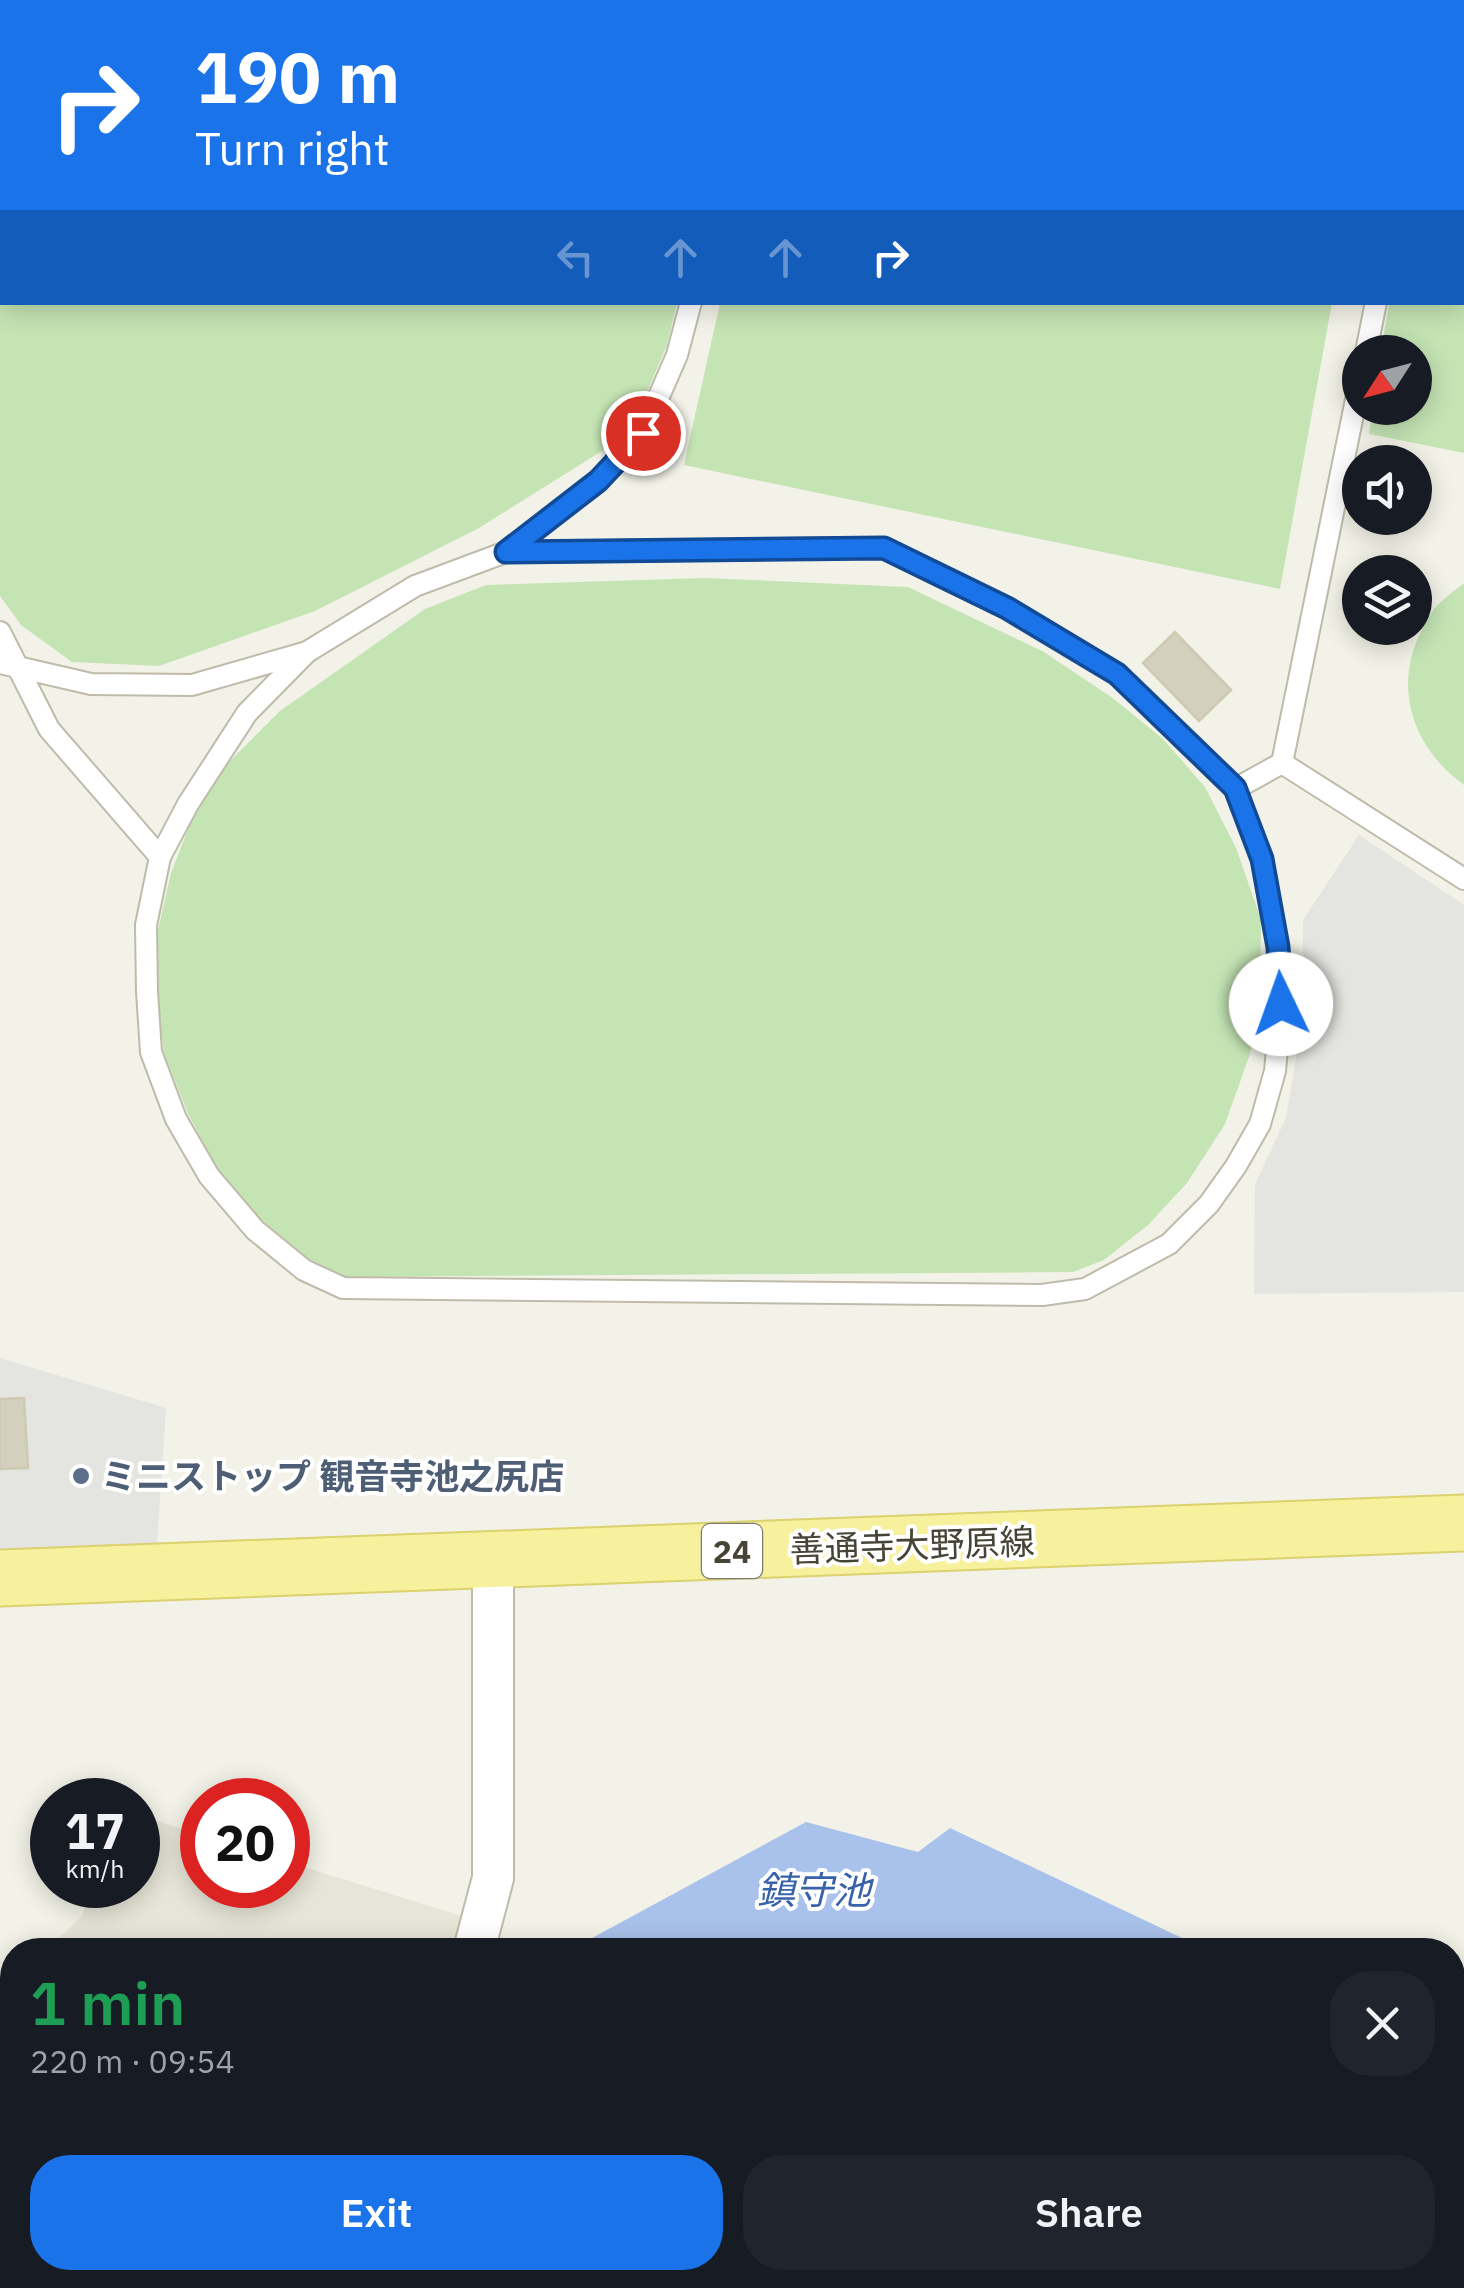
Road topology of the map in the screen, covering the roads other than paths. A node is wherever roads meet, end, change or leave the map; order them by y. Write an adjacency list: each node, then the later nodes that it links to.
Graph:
1 (690, 305): 5 (lane)
2 (1375, 305): 3 (lane)
3 (1369, 335)
4 (1351, 425): 9 (lane)
5 (506, 552): 7 (lane); 10 (lane)
6 (0, 632): 8 (lane)
7 (307, 652): 8 (lane); 11 (lane)
8 (9, 666): 11 (lane)
9 (1282, 763): 10 (lane); 12 (lane)
10 (1235, 788): 11 (lane)
11 (160, 857)
12 (1464, 879)
13 (1464, 1523): 14 (main road, 善通寺大野原線 / 24)
14 (493, 1561): 15 (main road, 善通寺大野原線 / 24); 16 (street)
15 (0, 1578)
16 (477, 1938)

